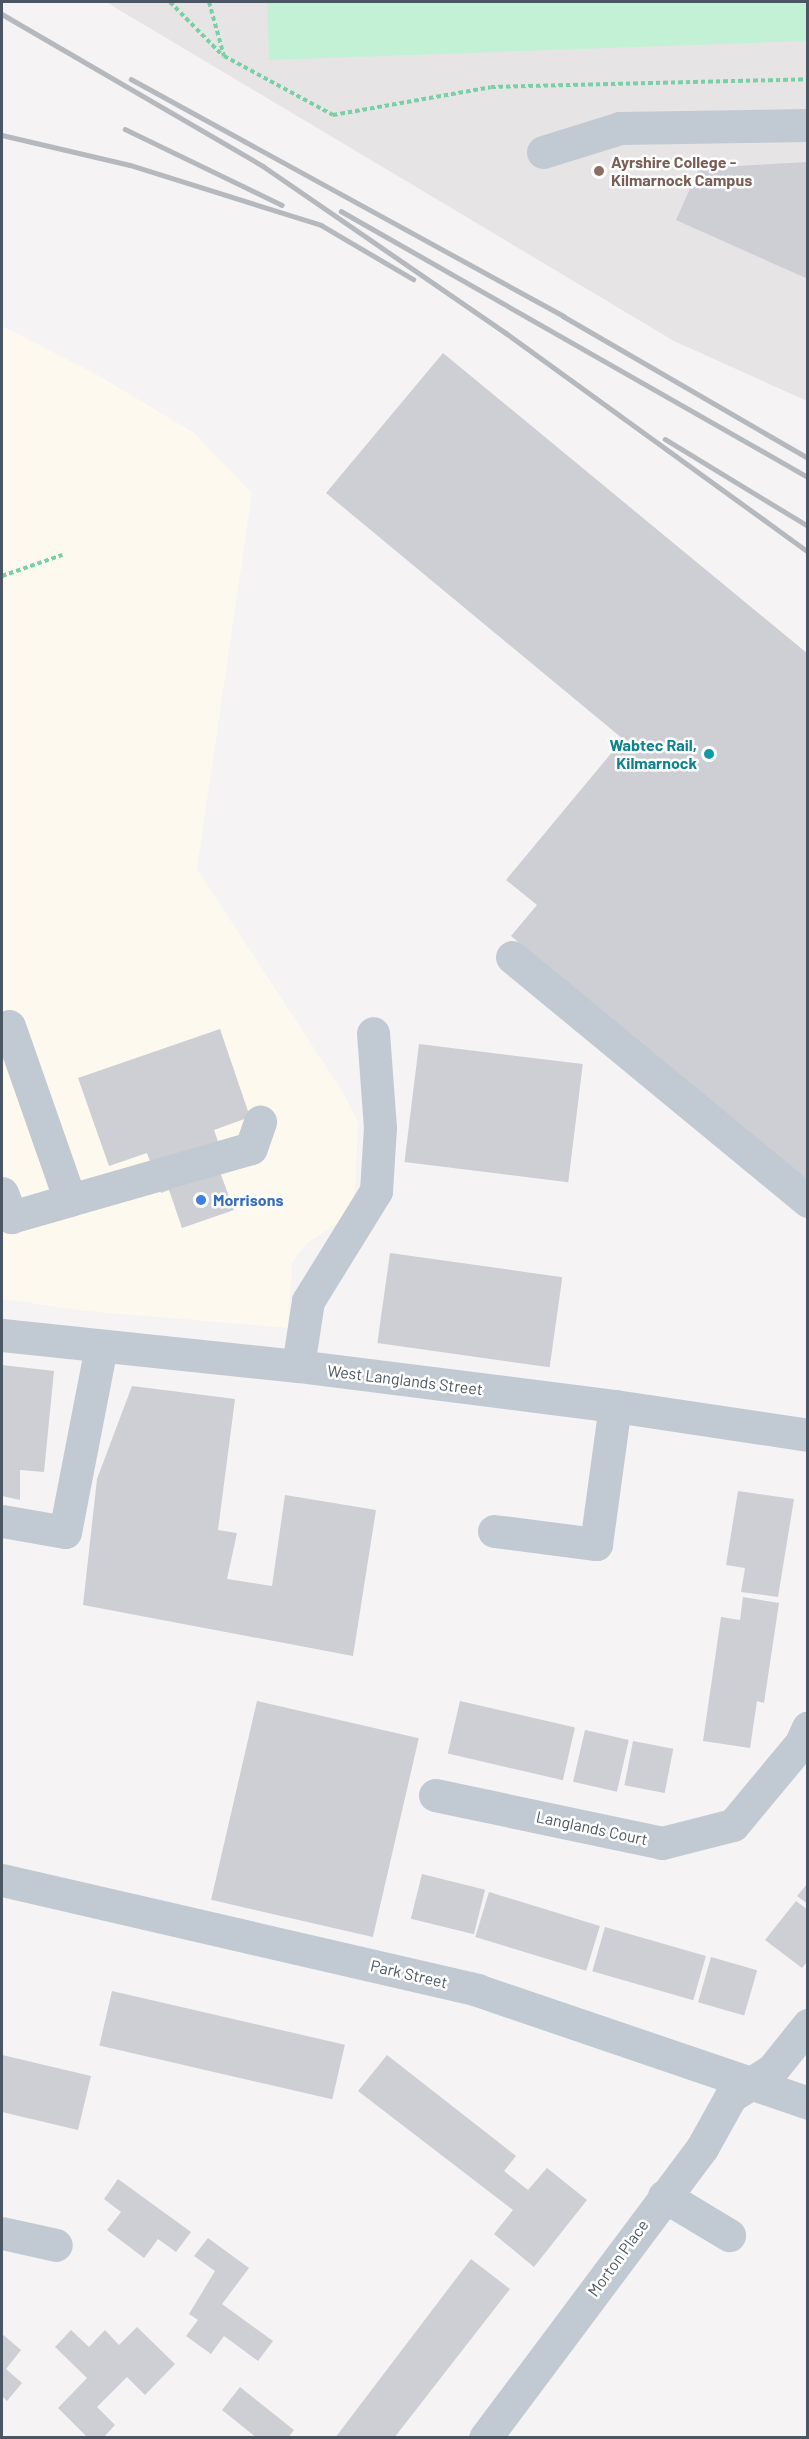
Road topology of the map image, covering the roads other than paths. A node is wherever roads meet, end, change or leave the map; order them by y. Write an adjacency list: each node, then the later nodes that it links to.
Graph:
1 (807, 124): 2 (street)
2 (543, 152)
3 (512, 957): 10 (street)
4 (9, 1026): 6 (street)
5 (373, 1033): 13 (street)
6 (15, 1085): 9 (street)
7 (260, 1122): 9 (street)
8 (2, 1193): 9 (street)
9 (70, 1200)
10 (807, 1201)
11 (2, 1335): 12 (street, West Langlands Street)
12 (101, 1347): 13 (street, West Langlands Street); 16 (street)
13 (298, 1366): 14 (street, West Langlands Street)
14 (615, 1406): 15 (street, West Langlands Street); 17 (street)
15 (807, 1435)
16 (2, 1521)
17 (494, 1531)
18 (807, 1727): 19 (street, Langlands Court)
19 (435, 1795)
20 (2, 1880): 22 (street, Park Street)
21 (807, 2025): 22 (street, Morton Place)
22 (753, 2083): 23 (street, Park Street); 24 (street, Morton Place)
23 (807, 2103)
24 (664, 2196): 26 (street); 28 (street, Morton Place)
25 (2, 2233): 27 (street)
26 (729, 2235)
27 (56, 2245)
28 (485, 2438)

